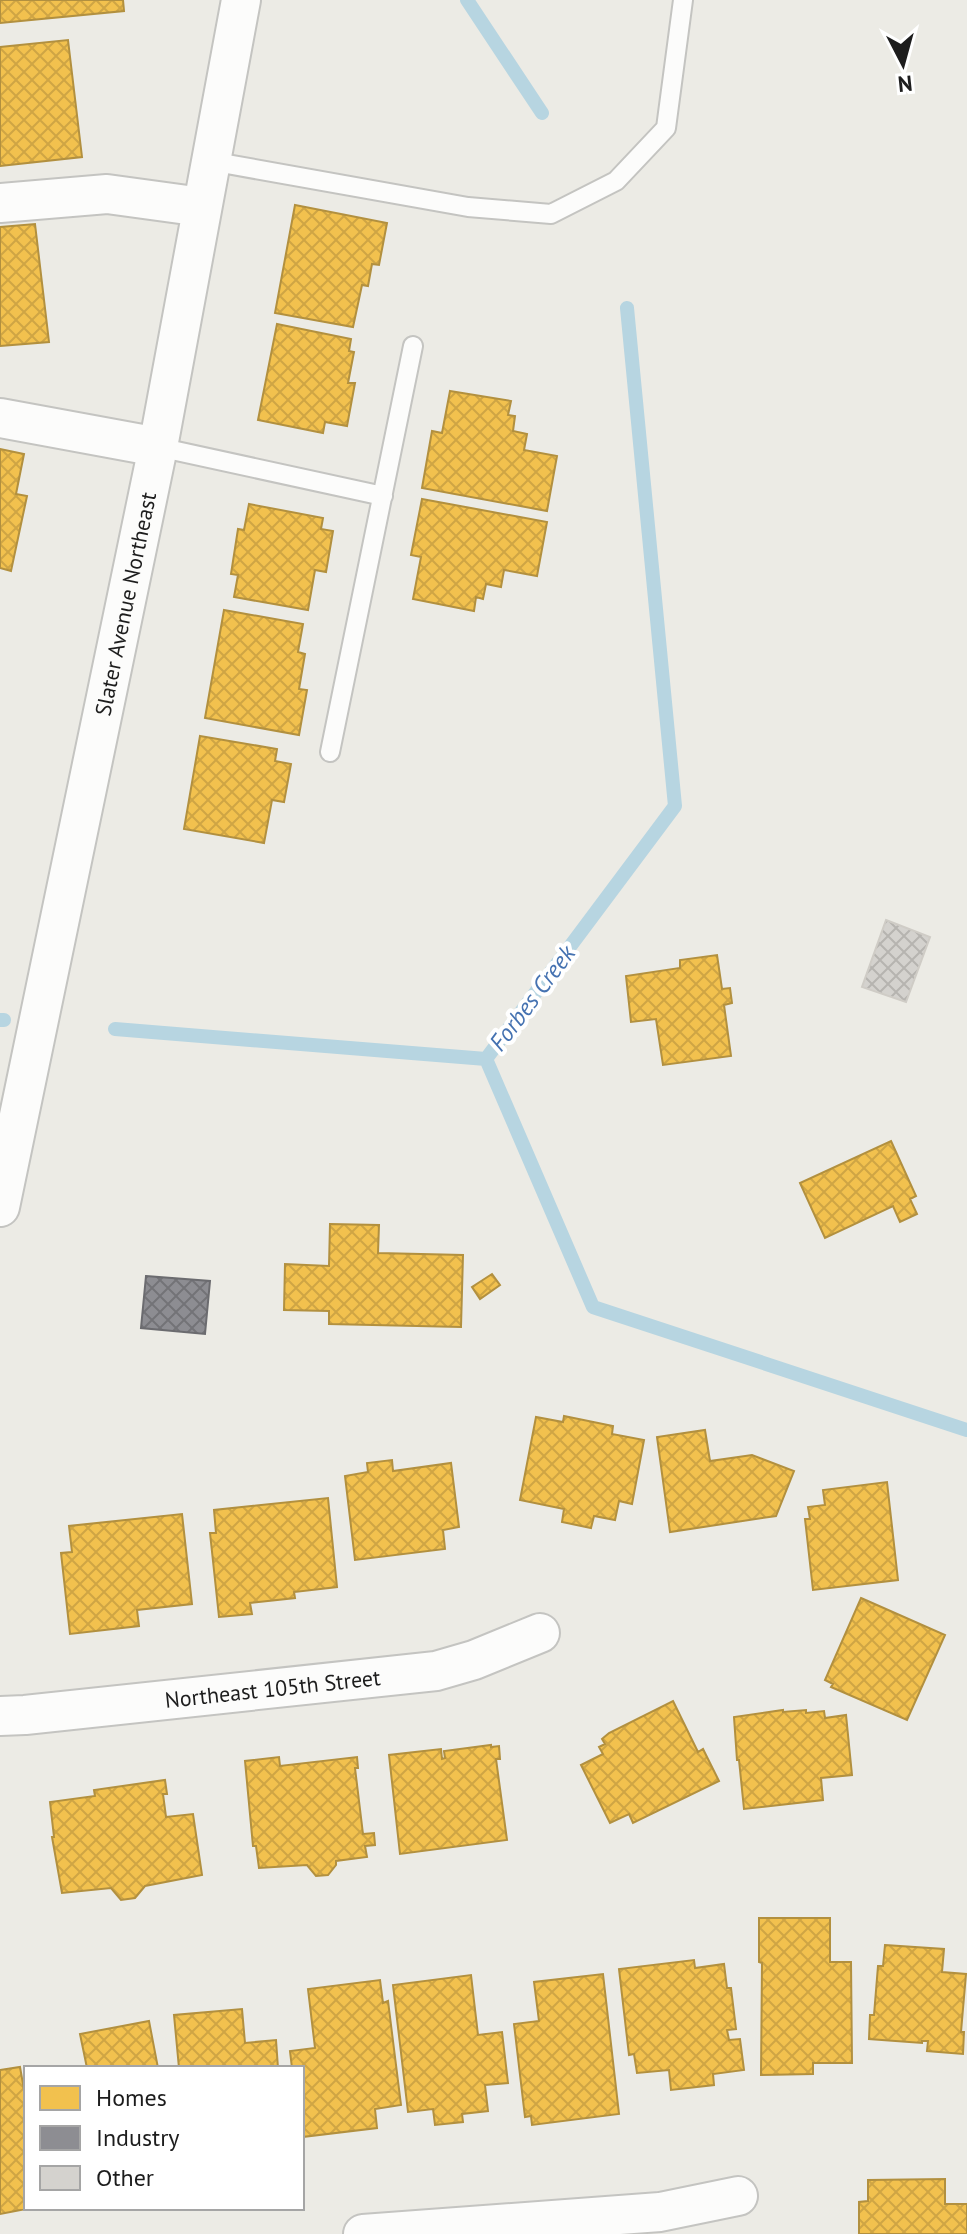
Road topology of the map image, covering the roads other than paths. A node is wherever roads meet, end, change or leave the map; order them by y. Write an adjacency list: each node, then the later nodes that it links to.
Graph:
1 (241, 0): 3 (street, Slater Avenue Northeast)
2 (683, 0): 3 (lane)
3 (210, 161): 5 (street, Slater Avenue Northeast)
4 (0, 203): 5 (street)
5 (202, 207): 8 (street, Slater Avenue Northeast)
6 (413, 346): 9 (lane)
7 (0, 418): 8 (street)
8 (158, 447): 9 (lane); 11 (street, Slater Avenue Northeast)
9 (383, 496): 10 (lane)
10 (330, 752)
11 (0, 1207)
12 (540, 1633): 13 (street, Northeast 105th Street)
13 (0, 1716)
14 (738, 2196): 15 (street)
15 (363, 2234)

